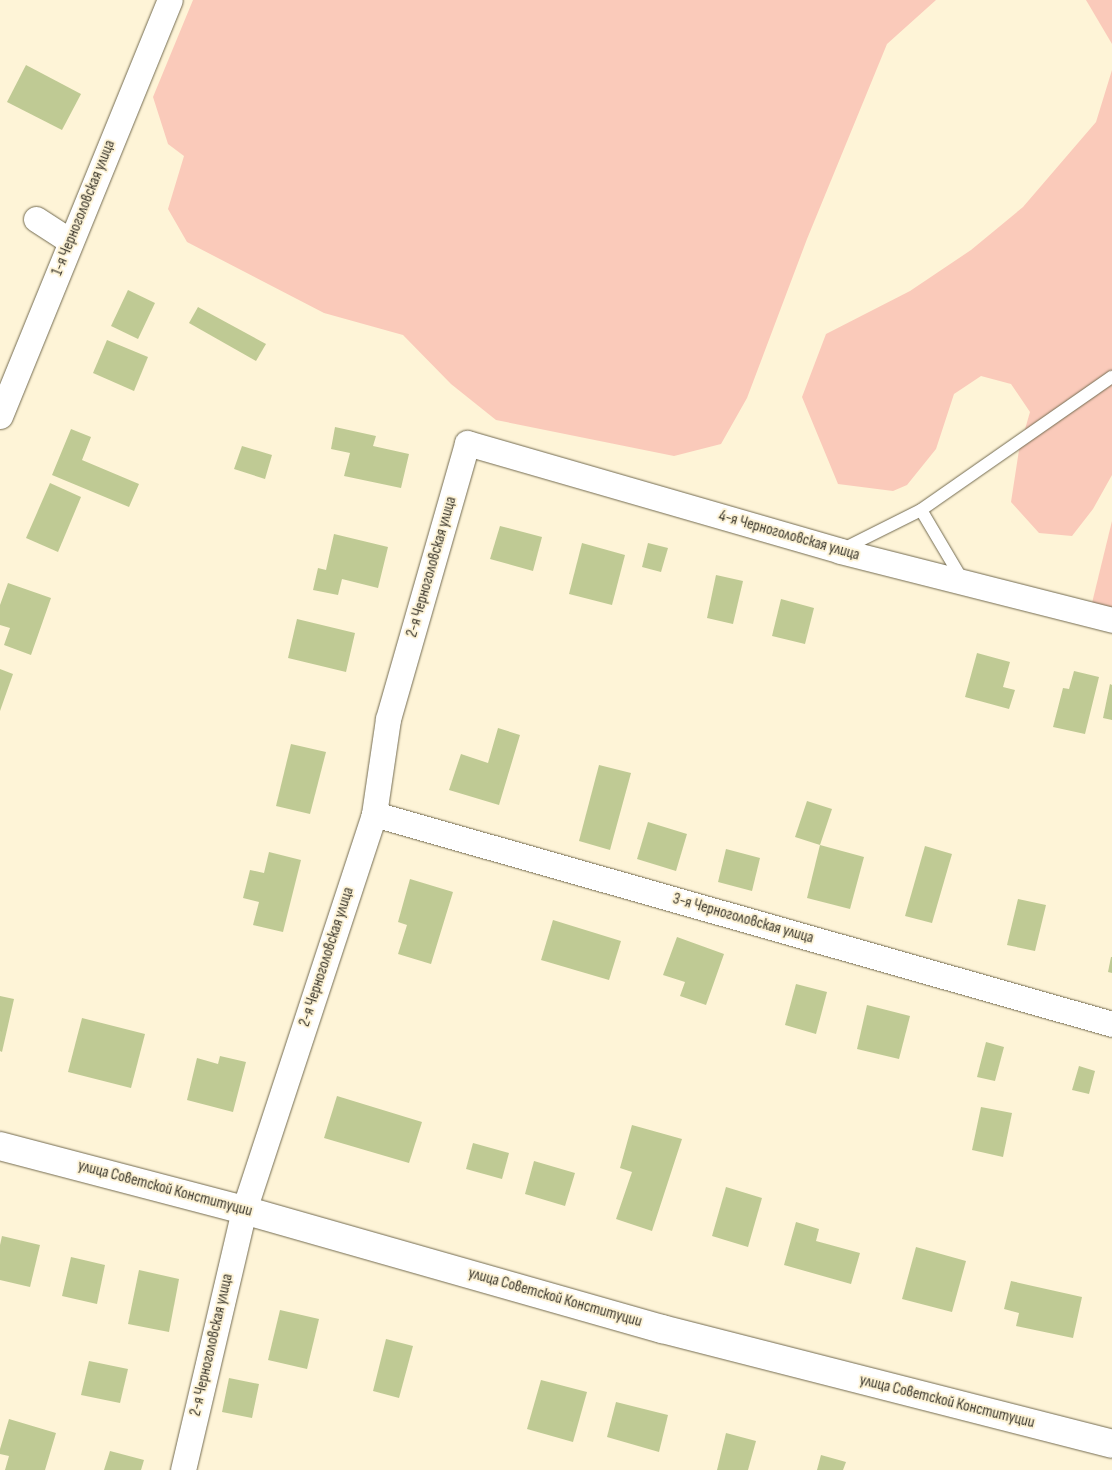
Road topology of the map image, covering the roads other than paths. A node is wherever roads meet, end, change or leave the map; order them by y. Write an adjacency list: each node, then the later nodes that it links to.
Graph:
1 (170, 0): 3 (street, 1-я Черноголовская улица)
2 (36, 219): 3 (street)
3 (70, 241): 5 (street, 1-я Черноголовская улица)
4 (1112, 377): 7 (lane)
5 (0, 416)
6 (467, 443): 8 (street, 4-я Черноголовская улица); 11 (street, 2-я Черноголовская улица)
7 (921, 510): 8 (lane); 9 (lane)
8 (840, 551): 9 (street, 4-я Черноголовская улица)
9 (964, 583): 10 (street, 4-я Черноголовская улица)
10 (1112, 620)
11 (374, 814): 12 (street, 3-я Черноголовская улица); 14 (street, 2-я Черноголовская улица)
12 (1112, 1024)
13 (0, 1146): 14 (street, улица Советской Конституции)
14 (244, 1210): 15 (street, улица Советской Конституции); 16 (street, 2-я Черноголовская улица)
15 (1112, 1444)
16 (183, 1470)

